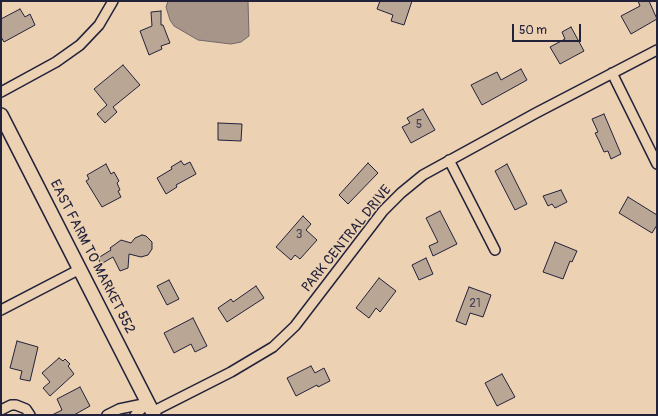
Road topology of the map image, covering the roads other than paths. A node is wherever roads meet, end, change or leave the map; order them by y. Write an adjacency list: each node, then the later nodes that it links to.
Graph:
1 (113, 1): 4 (street)
2 (657, 50): 3 (street, PARK CENTRAL DRIVE)
3 (612, 73): 6 (street, PARK CENTRAL DRIVE); 7 (street)
4 (1, 92)
5 (1, 114): 9 (main road, EAST FARM TO MARKET 552)
6 (449, 160): 8 (street); 12 (street, PARK CENTRAL DRIVE)
7 (657, 164)
8 (495, 250)
9 (80, 269): 10 (street); 12 (main road, EAST FARM TO MARKET 552)
10 (1, 310)
11 (1, 410): 13 (street)
12 (151, 410): 14 (street); 15 (street)
13 (30, 415)
14 (107, 415)
15 (135, 415)

